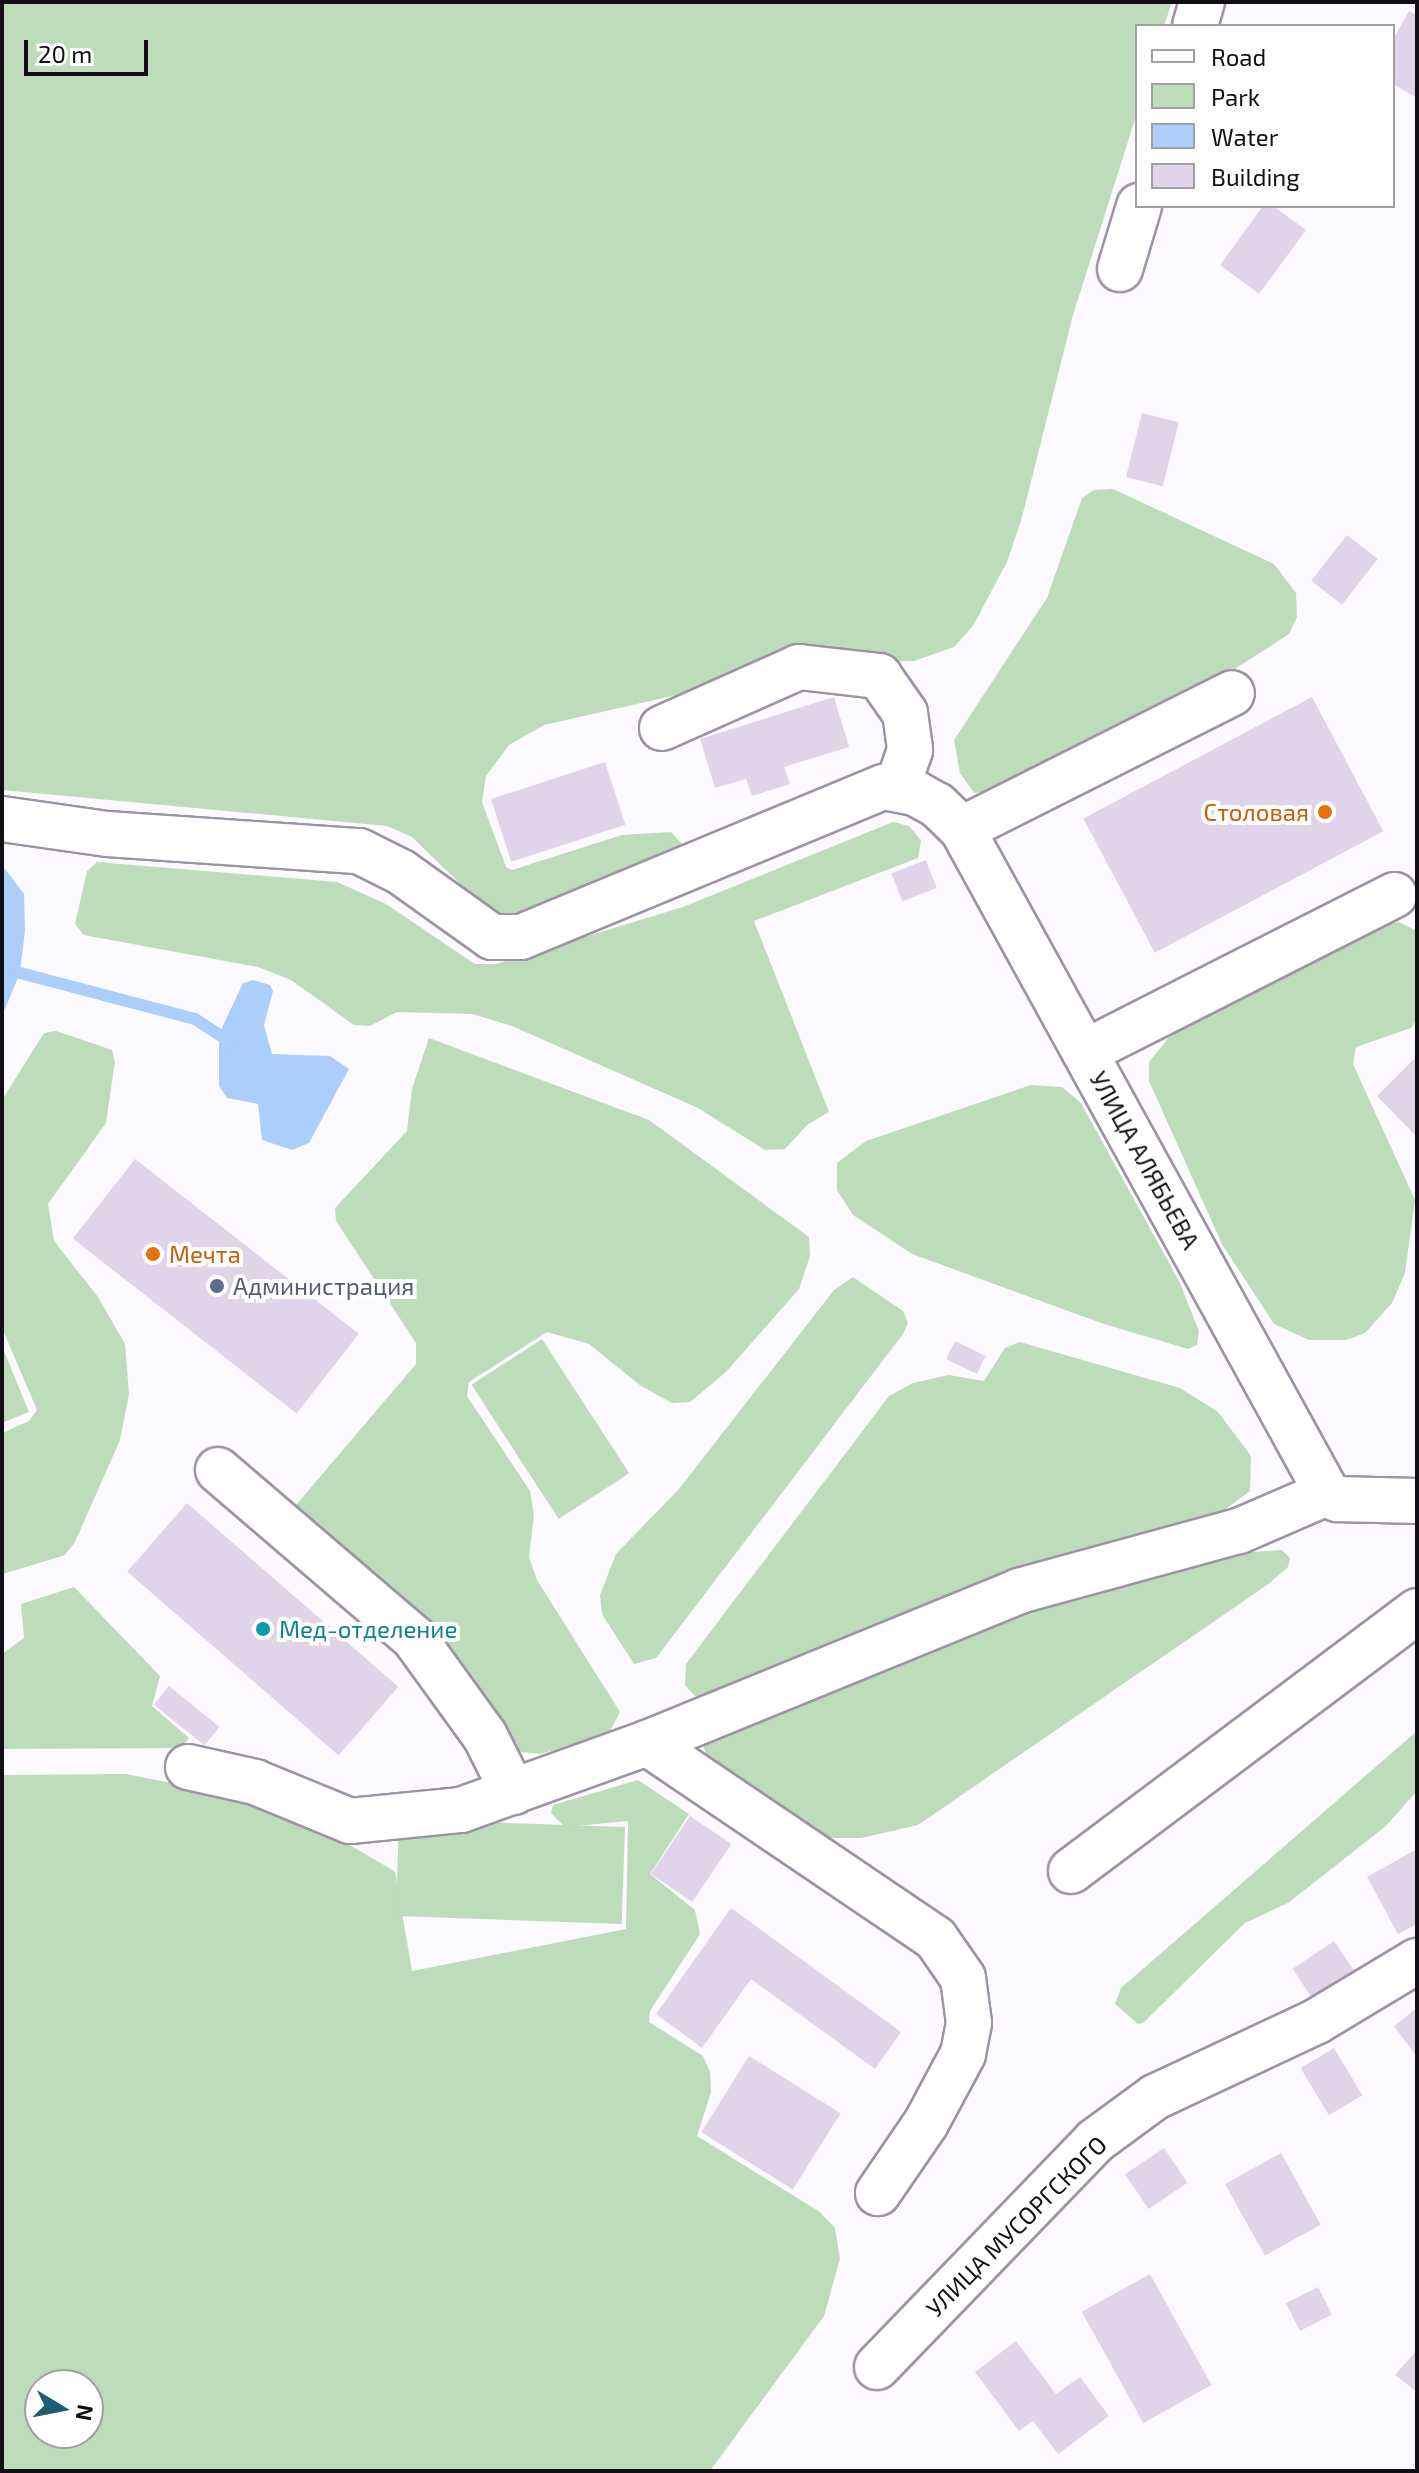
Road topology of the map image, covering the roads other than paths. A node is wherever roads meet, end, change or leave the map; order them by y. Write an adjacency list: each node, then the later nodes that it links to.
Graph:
1 (1202, 2): 2 (street)
2 (1196, 24)
3 (1138, 208): 4 (street)
4 (1120, 269)
5 (1232, 693): 9 (street)
6 (662, 728): 7 (street)
7 (890, 787): 8 (street); 9 (street, УЛИЦА АЛЯБЬЕВА)
8 (2, 819)
9 (962, 829): 11 (street, УЛИЦА АЛЯБЬЕВА)
10 (1394, 895): 11 (street)
11 (1085, 1052): 13 (street, УЛИЦА АЛЯБЬЕВА)
12 (218, 1470): 18 (street)
13 (1327, 1493): 14 (street); 16 (street)
14 (1417, 1501)
15 (1417, 1611): 19 (street)
16 (647, 1743): 18 (street); 21 (street)
17 (188, 1767): 18 (street)
18 (513, 1792)
19 (1071, 1871)
20 (1417, 1961): 22 (street, УЛИЦА МУСОРГСКОГО)
21 (878, 2193)
22 (877, 2367)

